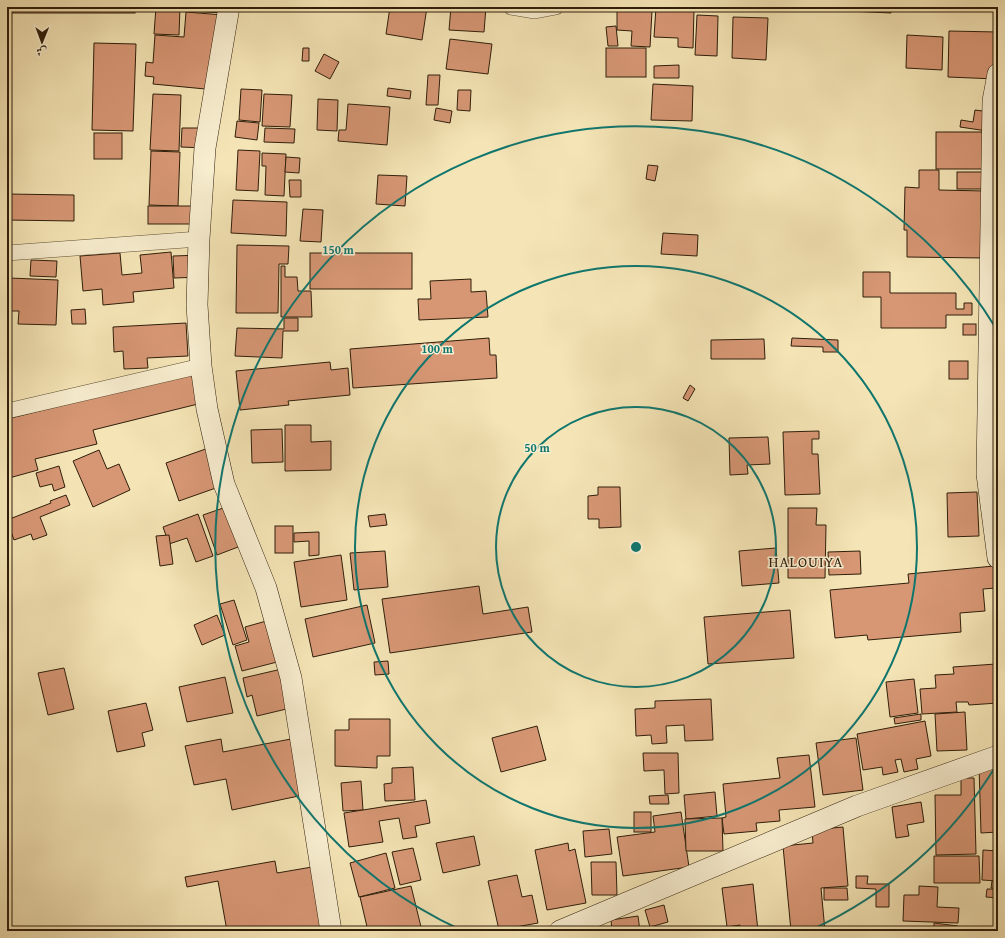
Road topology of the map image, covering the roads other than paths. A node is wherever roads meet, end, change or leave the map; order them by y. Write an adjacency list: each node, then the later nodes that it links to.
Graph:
1 (229, 7): 5 (street)
2 (511, 7): 3 (street)
3 (556, 7)
4 (998, 74): 9 (street)
5 (199, 239): 6 (street); 7 (street)
6 (7, 253)
7 (201, 366): 8 (street); 11 (street)
8 (7, 411)
9 (998, 558)
10 (998, 756): 12 (street)
11 (331, 931)
12 (560, 931)

